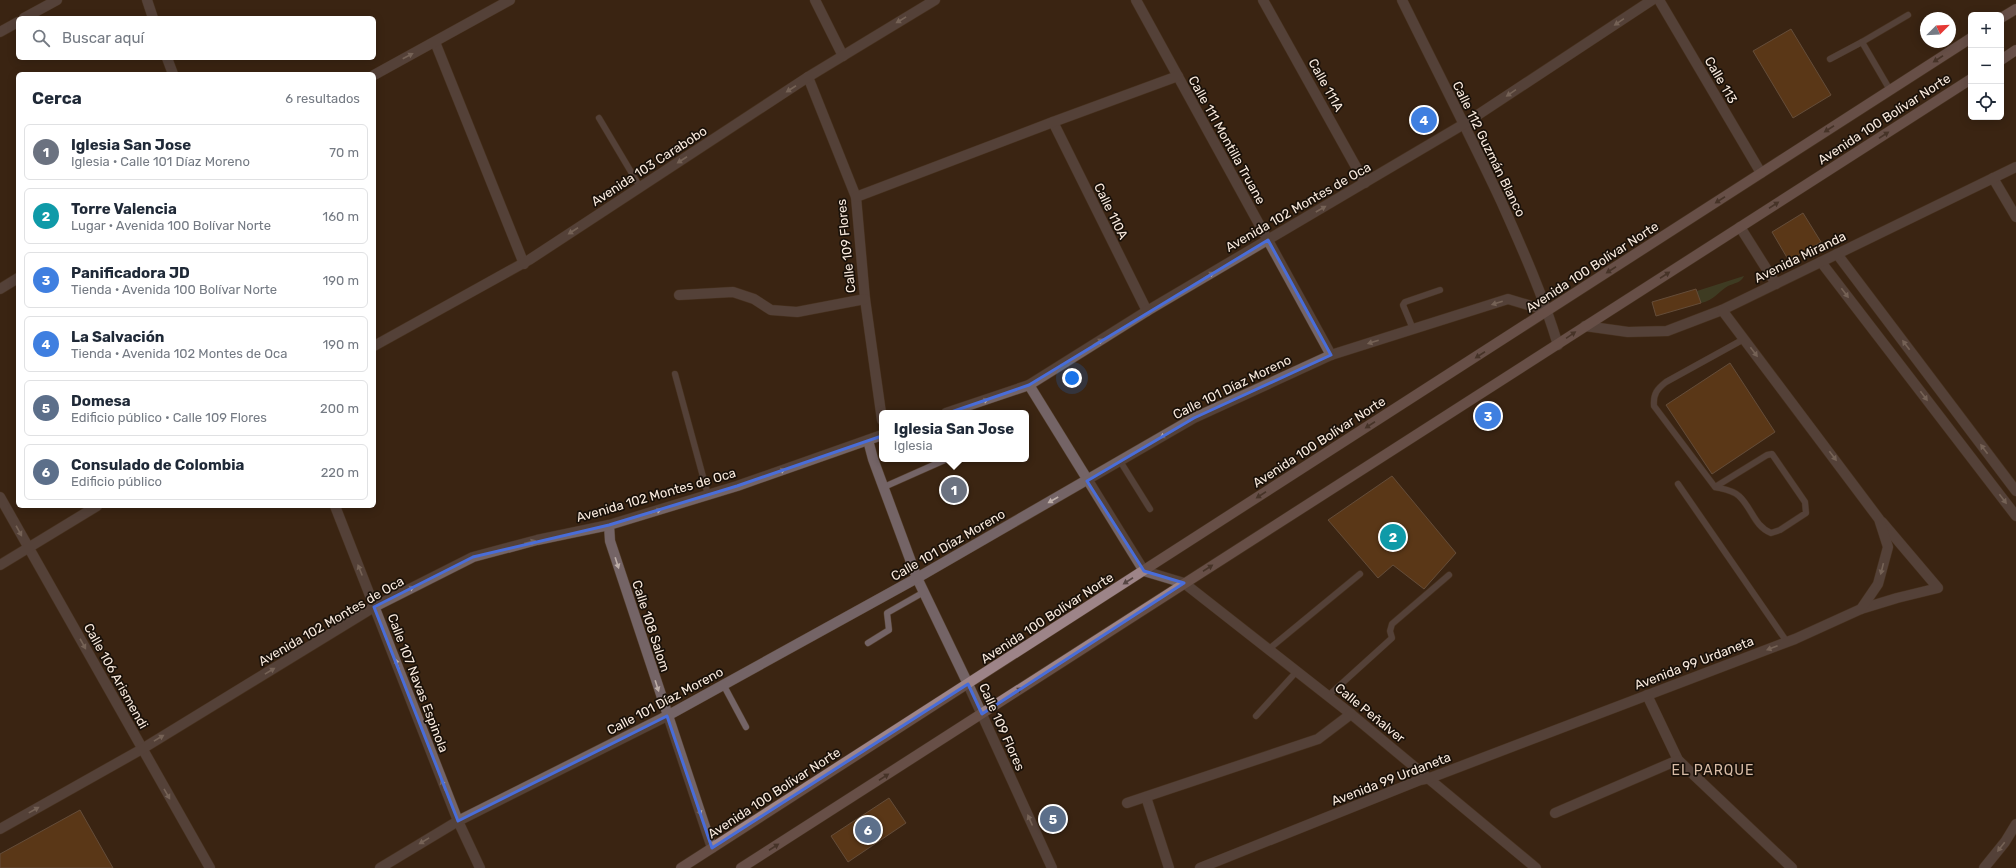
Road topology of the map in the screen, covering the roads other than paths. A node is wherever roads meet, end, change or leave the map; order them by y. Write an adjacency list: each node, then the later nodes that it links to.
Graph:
1 (57, 0): 13 (street)
2 (147, 0): 14 (street)
3 (510, 0): 19 (street)
4 (816, 0): 22 (street)
5 (935, 0): 22 (street, Avenida 103 Carabobo, one-way to 22)
6 (1136, 0): 28 (street, Calle 111 Montilla Truane)
7 (1264, 0): 38 (street, Calle 111A)
8 (1402, 0): 34 (street, Calle 112 Guzmán Blanco)
9 (1652, 0): 34 (street, Avenida 102 Montes de Oca, one-way to 34)
10 (1659, 0): 36 (street, Calle 113)
11 (2016, 9): 15 (main road)
12 (1908, 15): 20 (lane)
13 (28, 16)
14 (152, 16)
15 (2004, 16)
16 (16, 23): 17 (street)
17 (0, 32)
18 (1968, 40): 31 (main road, Avenida 100 Bolívar Norte, one-way to 31)
19 (435, 42): 27 (street, one-way to 19); 46 (street)
20 (1862, 42): 24 (lane); 31 (lane)
21 (2016, 50): 23 (main road)
22 (843, 56): 29 (street, Avenida 103 Carabobo)
23 (2004, 58)
24 (1830, 59)
25 (169, 60): 26 (street)
26 (172, 72)
27 (376, 74)
28 (1178, 76): 33 (street); 43 (street, Calle 111 Montilla Truane)
29 (808, 77): 39 (street, Avenida 103 Carabobo, one-way to 39); 40 (street, Calle 109 Flores)
30 (1968, 81): 42 (main road, Avenida 100 Bolívar Norte, one-way to 30)
31 (1890, 90): 36 (main road, Avenida 100 Bolívar Norte, one-way to 36)
32 (599, 118): 39 (lane)
33 (1053, 122): 40 (street); 54 (street, Calle 110A)
34 (1464, 124): 38 (street, Avenida 102 Montes de Oca); 55 (street, Calle 112 Guzmán Blanco)
35 (2016, 167): 37 (street, Avenida Miranda)
36 (1761, 173): 55 (main road, Avenida 100 Bolívar Norte, one-way to 55)
37 (1993, 178): 41 (street); 44 (street, Avenida Miranda)
38 (1366, 183): 43 (street, Avenida 102 Montes de Oca, one-way to 38)
39 (640, 187): 46 (street, Avenida 103 Carabobo, one-way to 46)
40 (856, 197): 52 (street, Calle 109 Flores)
41 (2016, 217)
42 (1740, 227): 48 (street); 56 (main road, Avenida 100 Bolívar Norte, one-way to 42)
43 (1268, 240): 54 (street, Avenida 102 Montes de Oca, one-way to 43); 61 (street, Calle 111 Montilla Truane)
44 (1837, 254): 45 (street, Avenida Miranda); 74 (street, one-way to 44)
45 (1821, 262): 48 (street, Avenida Miranda); 80 (street, one-way to 80)
46 (524, 264): 59 (street, Avenida 103 Carabobo)
47 (16, 279): 49 (street)
48 (1776, 284): 53 (street, Avenida Miranda)
49 (0, 289)
50 (1440, 290): 57 (lane)
51 (679, 295): 52 (street)
52 (865, 299): 64 (street, Calle 109 Flores)
53 (1722, 310): 56 (street, Avenida Miranda); 58 (street)
54 (1147, 311): 63 (street, Avenida 102 Montes de Oca, one-way to 54)
55 (1548, 311): 57 (street, Calle 101 Díaz Moreno, one-way to 57); 60 (street, Calle 112 Guzmán Blanco); 85 (main road, Avenida 100 Bolívar Norte, one-way to 85)
56 (1585, 326): 60 (main road, Avenida 100 Bolívar Norte, one-way to 56)
57 (1413, 329): 61 (street, Calle 101 Díaz Moreno, one-way to 61)
58 (1744, 339): 73 (lane); 81 (street, one-way to 81)
59 (376, 345)
60 (1558, 345): 89 (main road, Avenida 100 Bolívar Norte, one-way to 60)
61 (1331, 355): 68 (street, Calle 101 Díaz Moreno, one-way to 68)
62 (675, 374): 75 (lane)
63 (1029, 385): 65 (street, Avenida 102 Montes de Oca, one-way to 63); 70 (street)
64 (881, 410)
65 (955, 410)
66 (879, 435): 67 (street, Avenida 102 Montes de Oca)
67 (868, 440): 72 (street, Calle 109 Flores); 75 (street, Avenida 102 Montes de Oca, one-way to 67)
68 (1120, 461): 70 (street, Calle 101 Díaz Moreno); 79 (lane)
69 (940, 462): 72 (lane)
70 (1087, 481): 85 (street); 88 (street, Calle 101 Díaz Moreno, one-way to 88)
71 (1678, 484): 93 (lane)
72 (884, 487): 88 (street, Calle 109 Flores)
73 (1715, 487): 73 (lane)
74 (2016, 491)
75 (708, 495): 82 (street, Avenida 102 Montes de Oca, one-way to 75)
76 (0, 497): 83 (street, Calle 106 Arismendi, one-way to 83)
77 (94, 508): 83 (street)
78 (336, 508): 91 (street, Calle 107 Navas Espinola, one-way to 78)
79 (1150, 509)
80 (2016, 516)
81 (1879, 519): 92 (street, one-way to 92); 92 (street, Avenida 99 Urdaneta)
82 (609, 525): 91 (street, Avenida 102 Montes de Oca, one-way to 82); 103 (street, Calle 108 Salom, one-way to 103)
83 (28, 546): 84 (street); 106 (street, Calle 106 Arismendi, one-way to 106)
84 (0, 565)
85 (1144, 571): 89 (street); 98 (main road, Avenida 100 Bolívar Norte, one-way to 98)
86 (1360, 574): 95 (lane)
87 (1449, 575): 100 (lane)
88 (918, 578): 90 (street, Calle 109 Flores); 97 (street, Calle 101 Díaz Moreno)
89 (1184, 583): 95 (street, Calle Peñalver); 101 (main road, Avenida 100 Bolívar Norte, one-way to 89)
90 (924, 592): 94 (lane); 98 (street, Calle 109 Flores)
91 (374, 607): 106 (street, Avenida 102 Montes de Oca, one-way to 91); 112 (street, Calle 107 Navas Espinola, one-way to 91)
92 (1861, 609): 93 (street, Avenida 99 Urdaneta)
93 (1787, 642): 99 (street, Avenida 99 Urdaneta, one-way to 99)
94 (868, 643)
95 (1269, 649): 96 (street, Calle Peñalver)
96 (1296, 671): 100 (street, Calle Peñalver); 104 (lane)
97 (723, 684): 103 (street, Calle 101 Díaz Moreno); 105 (lane)
98 (968, 684): 101 (street, Calle 109 Flores); 115 (main road, Avenida 100 Bolívar Norte)
99 (1647, 695): 107 (street); 108 (street, Avenida 99 Urdaneta)
100 (1328, 696): 102 (street, Calle Peñalver)
101 (982, 714): 120 (main road, Avenida 100 Bolívar Norte, one-way to 101); 121 (street, Calle 109 Flores, one-way to 101)
102 (1351, 714): 108 (street, Calle Peñalver); 109 (street)
103 (667, 716): 112 (street, Calle 101 Díaz Moreno); 115 (street, Calle 108 Salom, one-way to 115)
104 (1256, 716)
105 (746, 727)
106 (142, 749): 114 (street, Avenida 102 Montes de Oca, one-way to 106); 116 (street, Calle 106 Arismendi, one-way to 116)
107 (1678, 760): 111 (street); 125 (street)
108 (1430, 778): 123 (street, Avenida 99 Urdaneta); 124 (street, Calle Peñalver)
109 (1146, 797): 110 (street); 122 (street)
110 (1127, 803)
111 (1555, 813)
112 (458, 821): 117 (street, Calle 101 Díaz Moreno, one-way to 117); 118 (street, Calle 107 Navas Espinola)
113 (2016, 824): 126 (street, one-way to 126)
114 (0, 829)
115 (712, 848): 119 (main road, Avenida 100 Bolívar Norte)
116 (210, 868)
117 (380, 868)
118 (480, 868)
119 (681, 868)
120 (741, 868)
121 (1052, 868)
122 (1169, 868)
123 (1200, 868)
124 (1536, 868)
125 (1792, 868)
126 (1984, 868)

